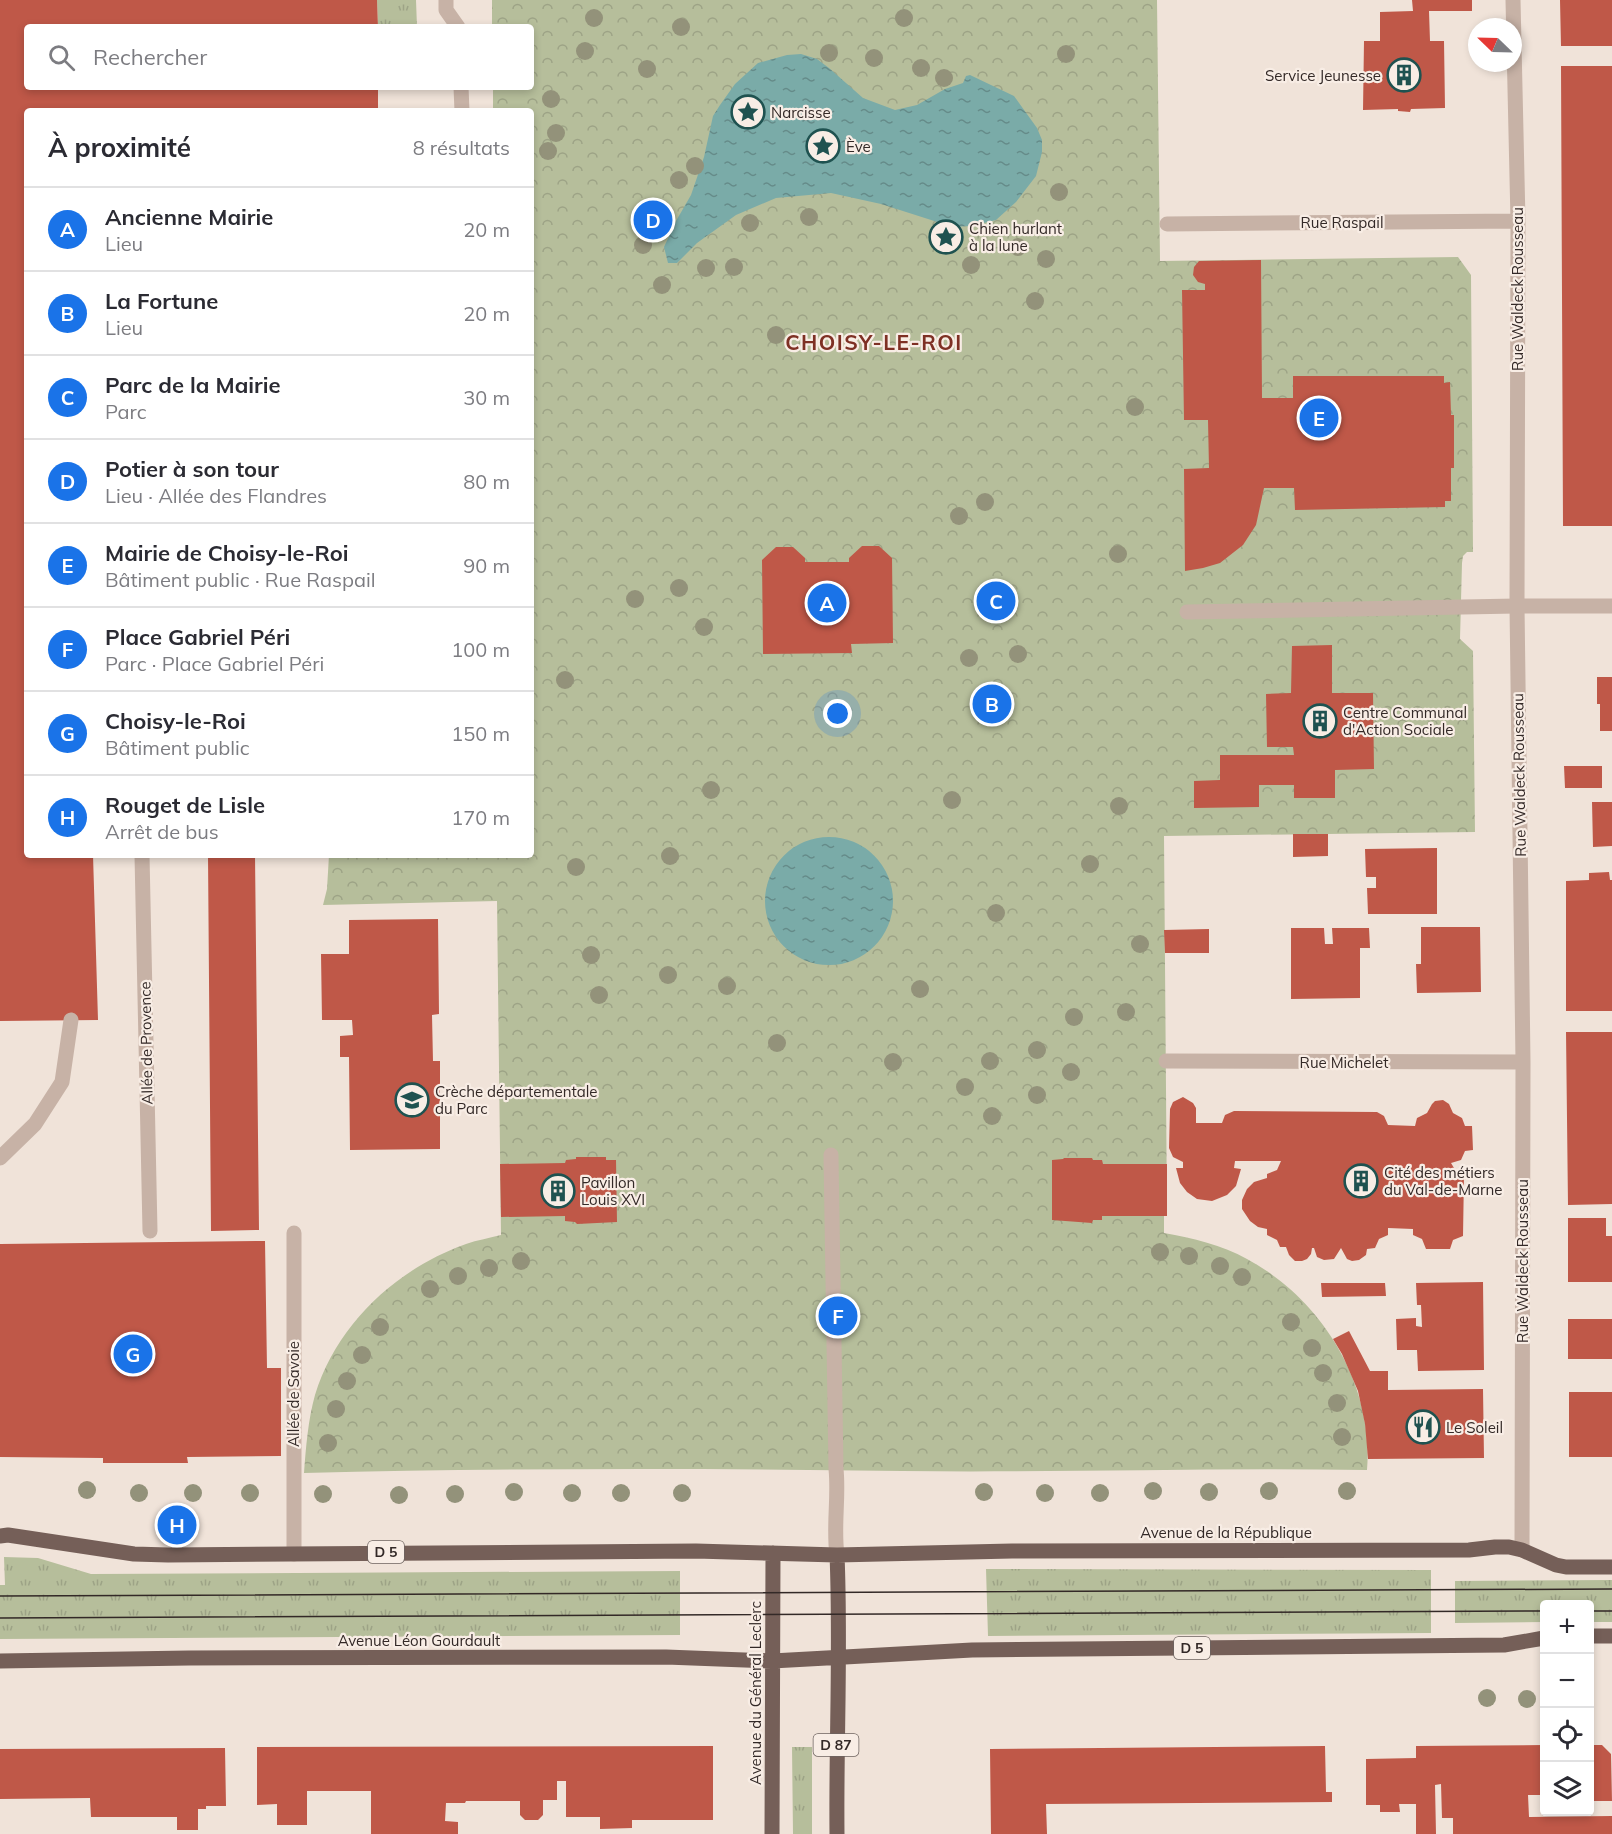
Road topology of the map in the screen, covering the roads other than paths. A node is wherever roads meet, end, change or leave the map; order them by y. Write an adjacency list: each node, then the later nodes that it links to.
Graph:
1 (446, 0): 3 (street)
2 (1513, 0): 6 (street, Rue Waldeck Rousseau)
3 (456, 24)
4 (461, 90): 5 (street)
5 (462, 108)
6 (1518, 221): 7 (street, Rue Raspail); 8 (street, Rue Waldeck Rousseau)
7 (1167, 224)
8 (1517, 606): 9 (street); 10 (street); 14 (street, Rue Waldeck Rousseau)
9 (1612, 606)
10 (1187, 612)
11 (142, 858): 17 (street, Allée de Provence)
12 (71, 1020): 16 (street)
13 (1166, 1061): 14 (street, Rue Michelet)
14 (1523, 1062): 20 (street, Rue Waldeck Rousseau)
15 (831, 1155): 23 (street)
16 (0, 1158)
17 (150, 1231)
18 (294, 1233): 22 (street, Allée de Savoie)
19 (0, 1536): 22 (main road, D 5)
20 (1522, 1550): 23 (main road, Avenue de la République / D 5); 24 (main road, Avenue de la République / D 5)
21 (773, 1553): 22 (main road, D 5); 23 (main road, D 5); 29 (main road, Avenue du Général Leclerc)
22 (294, 1554)
23 (837, 1555): 28 (main road, D 87)
24 (1612, 1567)
25 (1594, 1636): 26 (main road)
26 (1612, 1636)
27 (1540, 1639): 28 (main road, D 5)
28 (838, 1657): 29 (main road, Avenue Léon Gourdault / D 5); 32 (main road, D 87)
29 (772, 1660): 30 (main road, Avenue Léon Gourdault / D 5); 31 (main road, Avenue du Général Leclerc)
30 (0, 1661)
31 (772, 1834)
32 (837, 1834)

